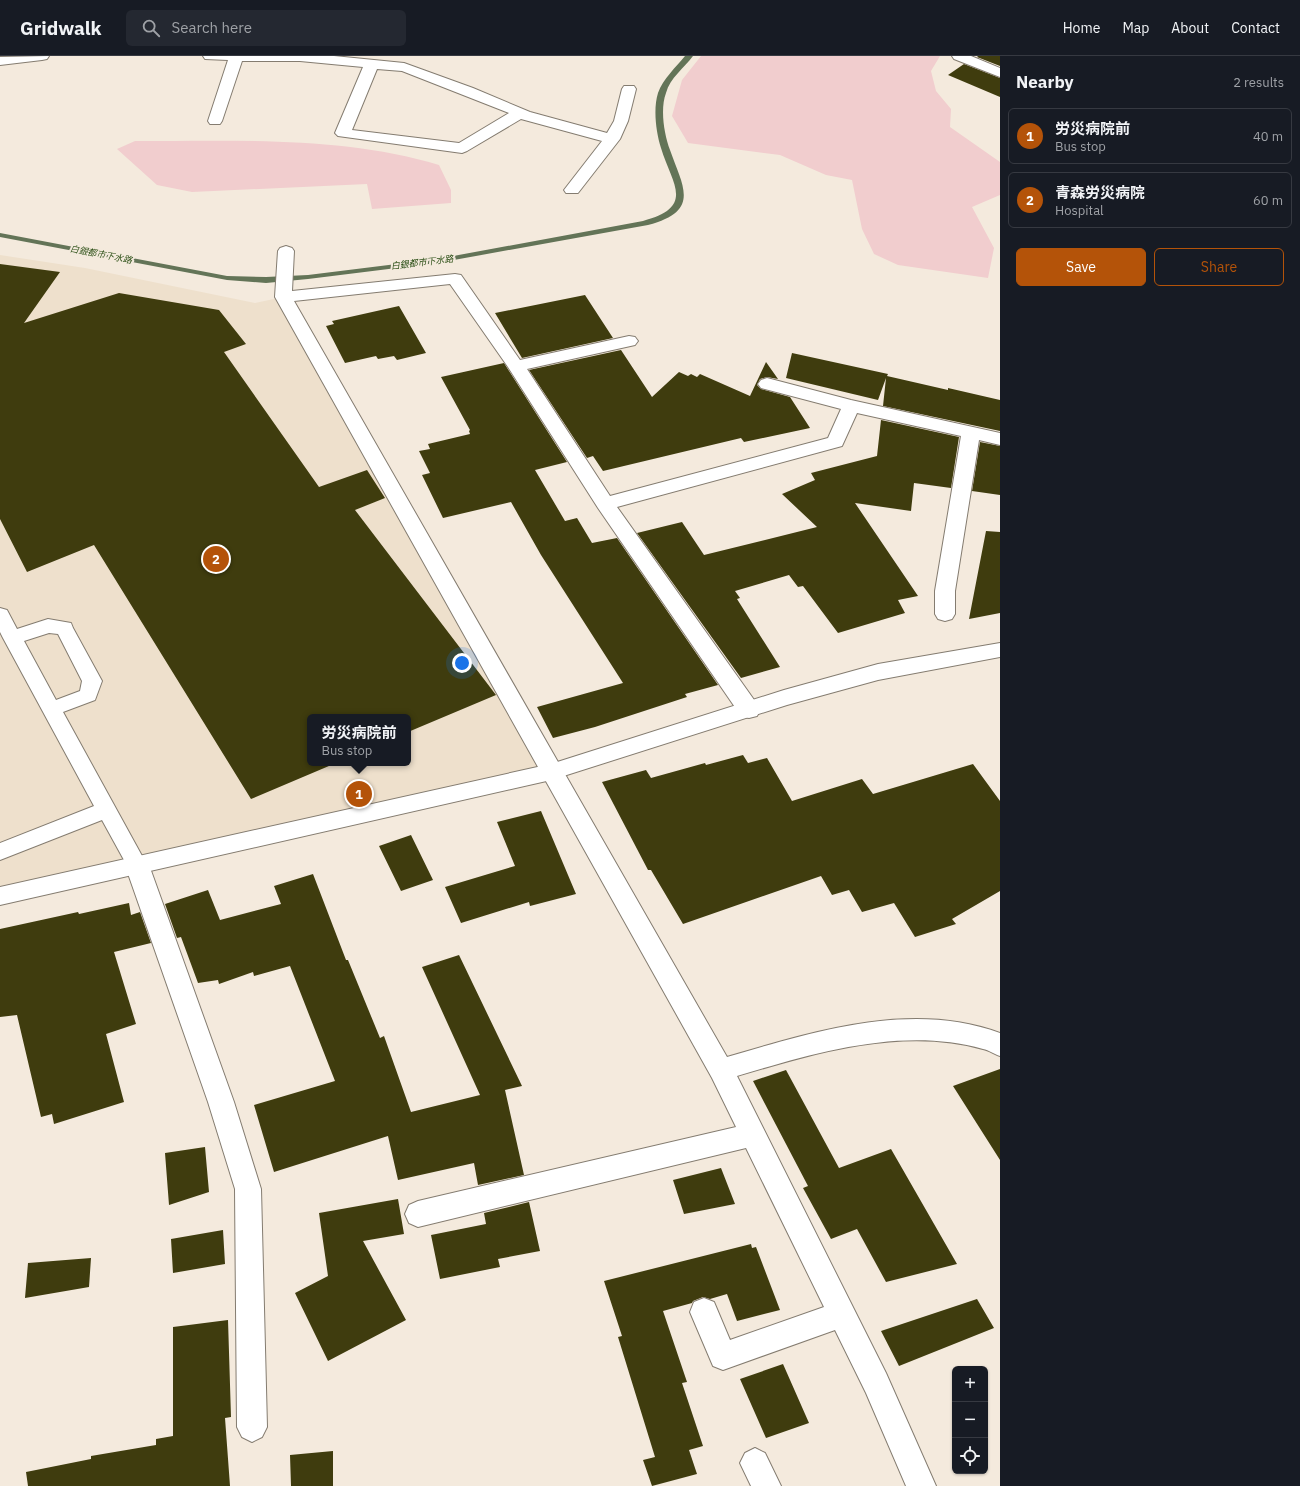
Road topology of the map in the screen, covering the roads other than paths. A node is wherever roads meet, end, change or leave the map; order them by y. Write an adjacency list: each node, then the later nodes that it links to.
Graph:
1 (42, 56): 6 (street)
2 (210, 56): 3 (street)
3 (236, 56): 5 (street); 12 (street)
4 (959, 56): 9 (street)
5 (300, 57): 8 (street)
6 (0, 61)
7 (407, 61): 8 (street); 11 (street)
8 (372, 64): 11 (street)
9 (1000, 73)
10 (629, 89): 13 (street)
11 (520, 113): 13 (street)
12 (216, 121)
13 (612, 139): 14 (street)
14 (572, 190)
15 (286, 251): 16 (street)
16 (283, 297): 18 (street); 30 (street)
17 (628, 341): 18 (street)
18 (516, 366): 23 (street)
19 (767, 384): 20 (street)
20 (851, 406): 21 (street); 23 (street)
21 (971, 432): 22 (street); 24 (street)
22 (1000, 439)
23 (606, 504): 29 (street)
24 (945, 614)
25 (0, 615): 26 (lane)
26 (12, 638): 28 (lane); 28 (lane)
27 (1000, 650): 29 (street)
28 (52, 710): 31 (lane)
29 (749, 710): 30 (street)
30 (551, 772): 33 (street); 36 (street)
31 (106, 809): 32 (lane); 33 (lane)
32 (0, 852)
33 (137, 865): 34 (street); 41 (street)
34 (0, 896)
35 (1000, 1045): 36 (street)
36 (721, 1070): 37 (street)
37 (753, 1135): 38 (street); 40 (street)
38 (418, 1214)
39 (704, 1312): 40 (street)
40 (842, 1314): 42 (street)
41 (252, 1427)
42 (921, 1486)

